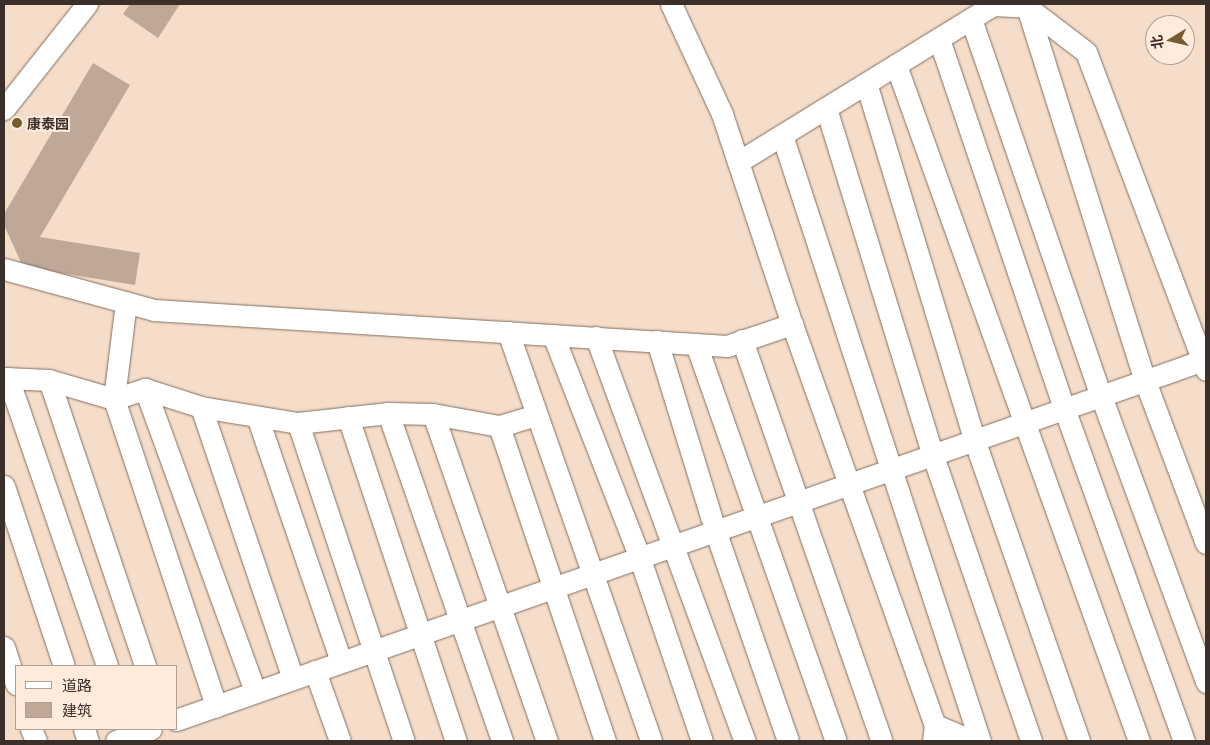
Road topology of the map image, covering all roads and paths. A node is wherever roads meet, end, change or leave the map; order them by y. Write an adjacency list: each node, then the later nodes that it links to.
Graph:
1 (87, 4): 9 (street)
2 (671, 4): 11 (street)
3 (1027, 7): 4 (street); 21 (street); 24 (street)
4 (971, 19): 5 (street); 26 (street)
5 (939, 39): 6 (street); 29 (street)
6 (896, 65): 7 (street); 35 (street)
7 (866, 84): 8 (street); 38 (street)
8 (826, 108): 10 (street); 39 (street)
9 (4, 109)
10 (782, 135): 11 (street); 40 (street)
11 (738, 162): 14 (street)
12 (4, 269): 13 (street)
13 (126, 302): 15 (street); 27 (street)
14 (792, 324): 18 (street); 41 (street)
15 (508, 332): 16 (street); 32 (street)
16 (553, 335): 17 (street); 48 (street)
17 (596, 337): 19 (street); 47 (street)
18 (742, 340): 20 (street); 43 (street)
19 (657, 342): 20 (street); 45 (street)
20 (696, 344): 44 (street)
21 (1205, 364): 24 (street)
22 (6, 378): 23 (street); 58 (street)
23 (49, 380): 27 (street); 59 (street)
24 (1145, 381): 26 (street); 46 (street)
25 (145, 389): 27 (street); 28 (street); 64 (street)
26 (1101, 396): 29 (street); 63 (street)
27 (114, 399): 65 (street)
28 (201, 408): 34 (street); 61 (street)
29 (1064, 408): 35 (street); 87 (street)
30 (388, 413): 31 (street); 33 (street); 52 (street)
31 (433, 414): 37 (street); 51 (street)
32 (536, 415): 37 (street); 49 (street)
33 (348, 417): 36 (street); 53 (street)
34 (258, 418): 36 (street); 56 (street)
35 (1023, 422): 38 (street); 86 (street)
36 (298, 423): 55 (street)
37 (499, 426): 50 (street)
38 (974, 439): 39 (street); 85 (street)
39 (932, 453): 40 (street); 84 (street)
40 (893, 467): 41 (street); 83 (street)
41 (848, 483): 43 (street); 68 (street)
42 (4, 486): 57 (street)
43 (797, 500): 44 (street); 81 (street)
44 (757, 515): 45 (street); 80 (street)
45 (715, 530): 47 (street); 79 (street)
46 (1206, 543)
47 (675, 544): 48 (street); 78 (street)
48 (639, 556): 49 (street); 77 (street)
49 (591, 573): 50 (street); 76 (street)
50 (552, 587): 51 (street); 75 (street)
51 (498, 606): 52 (street); 74 (street)
52 (459, 620): 53 (street); 73 (street)
53 (420, 634): 55 (street); 72 (street)
54 (4, 647): 62 (street)
55 (373, 650): 56 (street); 71 (street)
56 (341, 661): 60 (street)
57 (64, 665)
58 (107, 665)
59 (146, 665)
60 (315, 671): 61 (street); 70 (street)
61 (293, 679): 64 (street)
62 (15, 681)
63 (1206, 682)
64 (255, 692): 65 (street)
65 (216, 706): 66 (street)
66 (178, 719)
67 (147, 730): 69 (street)
68 (934, 733): 82 (street)
69 (125, 735)
70 (340, 741)
71 (404, 741)
72 (456, 741)
73 (502, 741)
74 (547, 741)
75 (605, 741)
76 (651, 741)
77 (702, 741)
78 (745, 741)
79 (788, 741)
80 (836, 741)
81 (882, 741)
82 (973, 741)
83 (980, 741)
84 (1031, 741)
85 (1079, 741)
86 (1139, 741)
87 (1184, 741)

